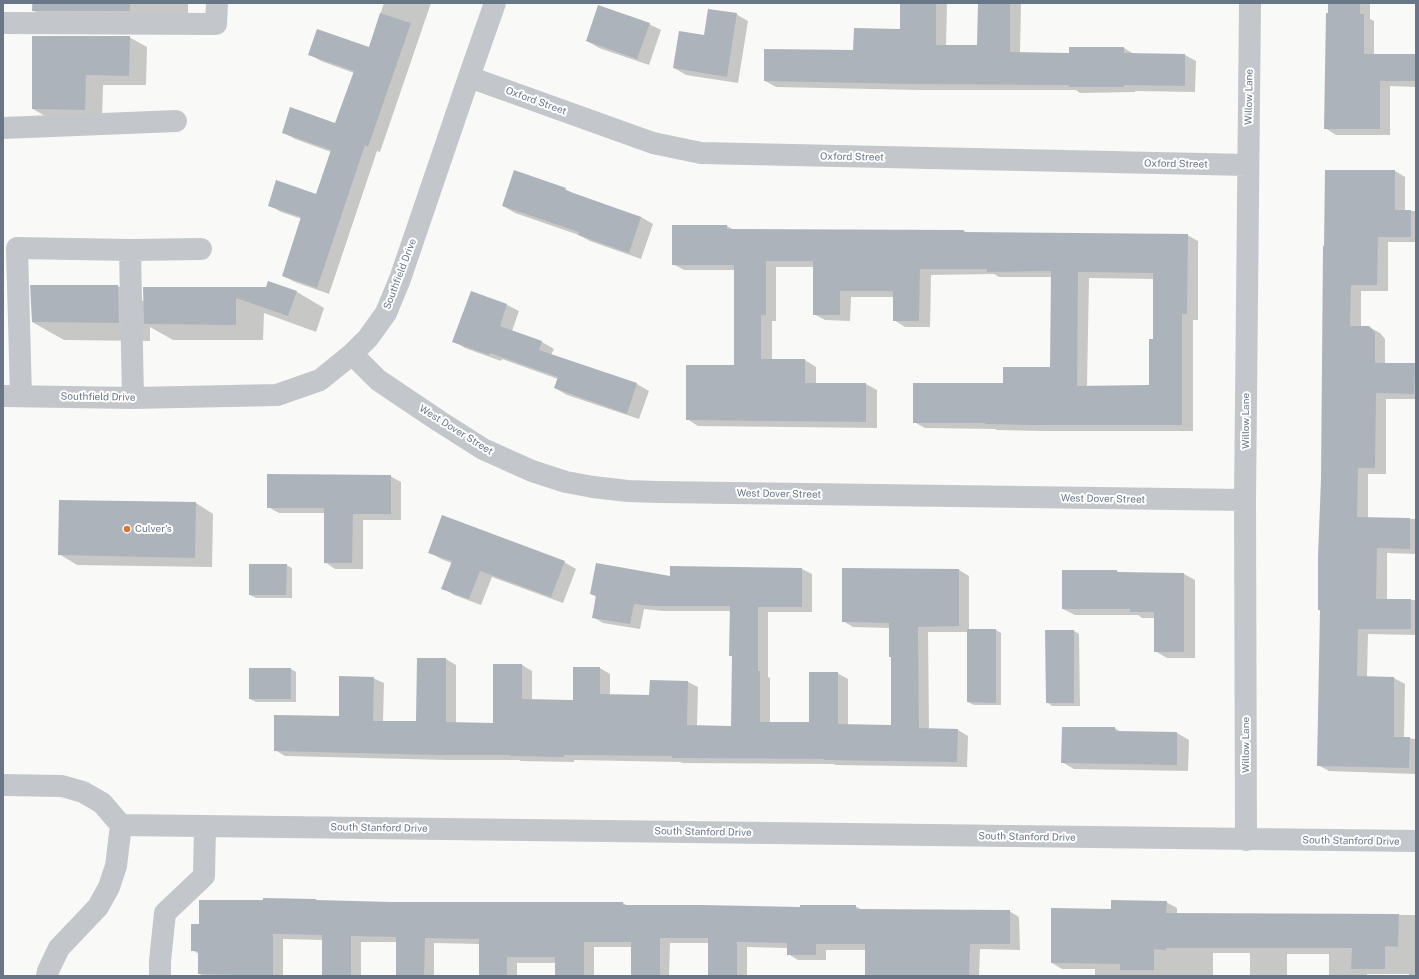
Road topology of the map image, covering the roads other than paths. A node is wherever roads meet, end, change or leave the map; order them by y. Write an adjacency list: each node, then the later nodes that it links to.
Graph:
1 (217, 3): 4 (street)
2 (495, 3): 5 (street, Southfield Drive)
3 (1250, 3): 8 (street, Willow Lane)
4 (3, 23)
5 (469, 77): 8 (street, Oxford Street); 11 (street, Southfield Drive)
6 (176, 121): 7 (street)
7 (3, 128)
8 (1248, 165): 14 (street, Willow Lane)
9 (201, 249): 10 (street)
10 (130, 250): 12 (street); 13 (street)
11 (352, 354): 13 (street, Southfield Drive); 14 (street, West Dover Street)
12 (12, 396): 13 (street, Southfield Drive)
13 (133, 398)
14 (1245, 500): 18 (street, Willow Lane)
15 (3, 784): 16 (street)
16 (121, 825): 17 (street, South Stanford Drive); 20 (street)
17 (205, 826): 18 (street, South Stanford Drive); 21 (street)
18 (1246, 840): 19 (street, South Stanford Drive)
19 (1416, 841)
20 (47, 976)
21 (160, 976)

